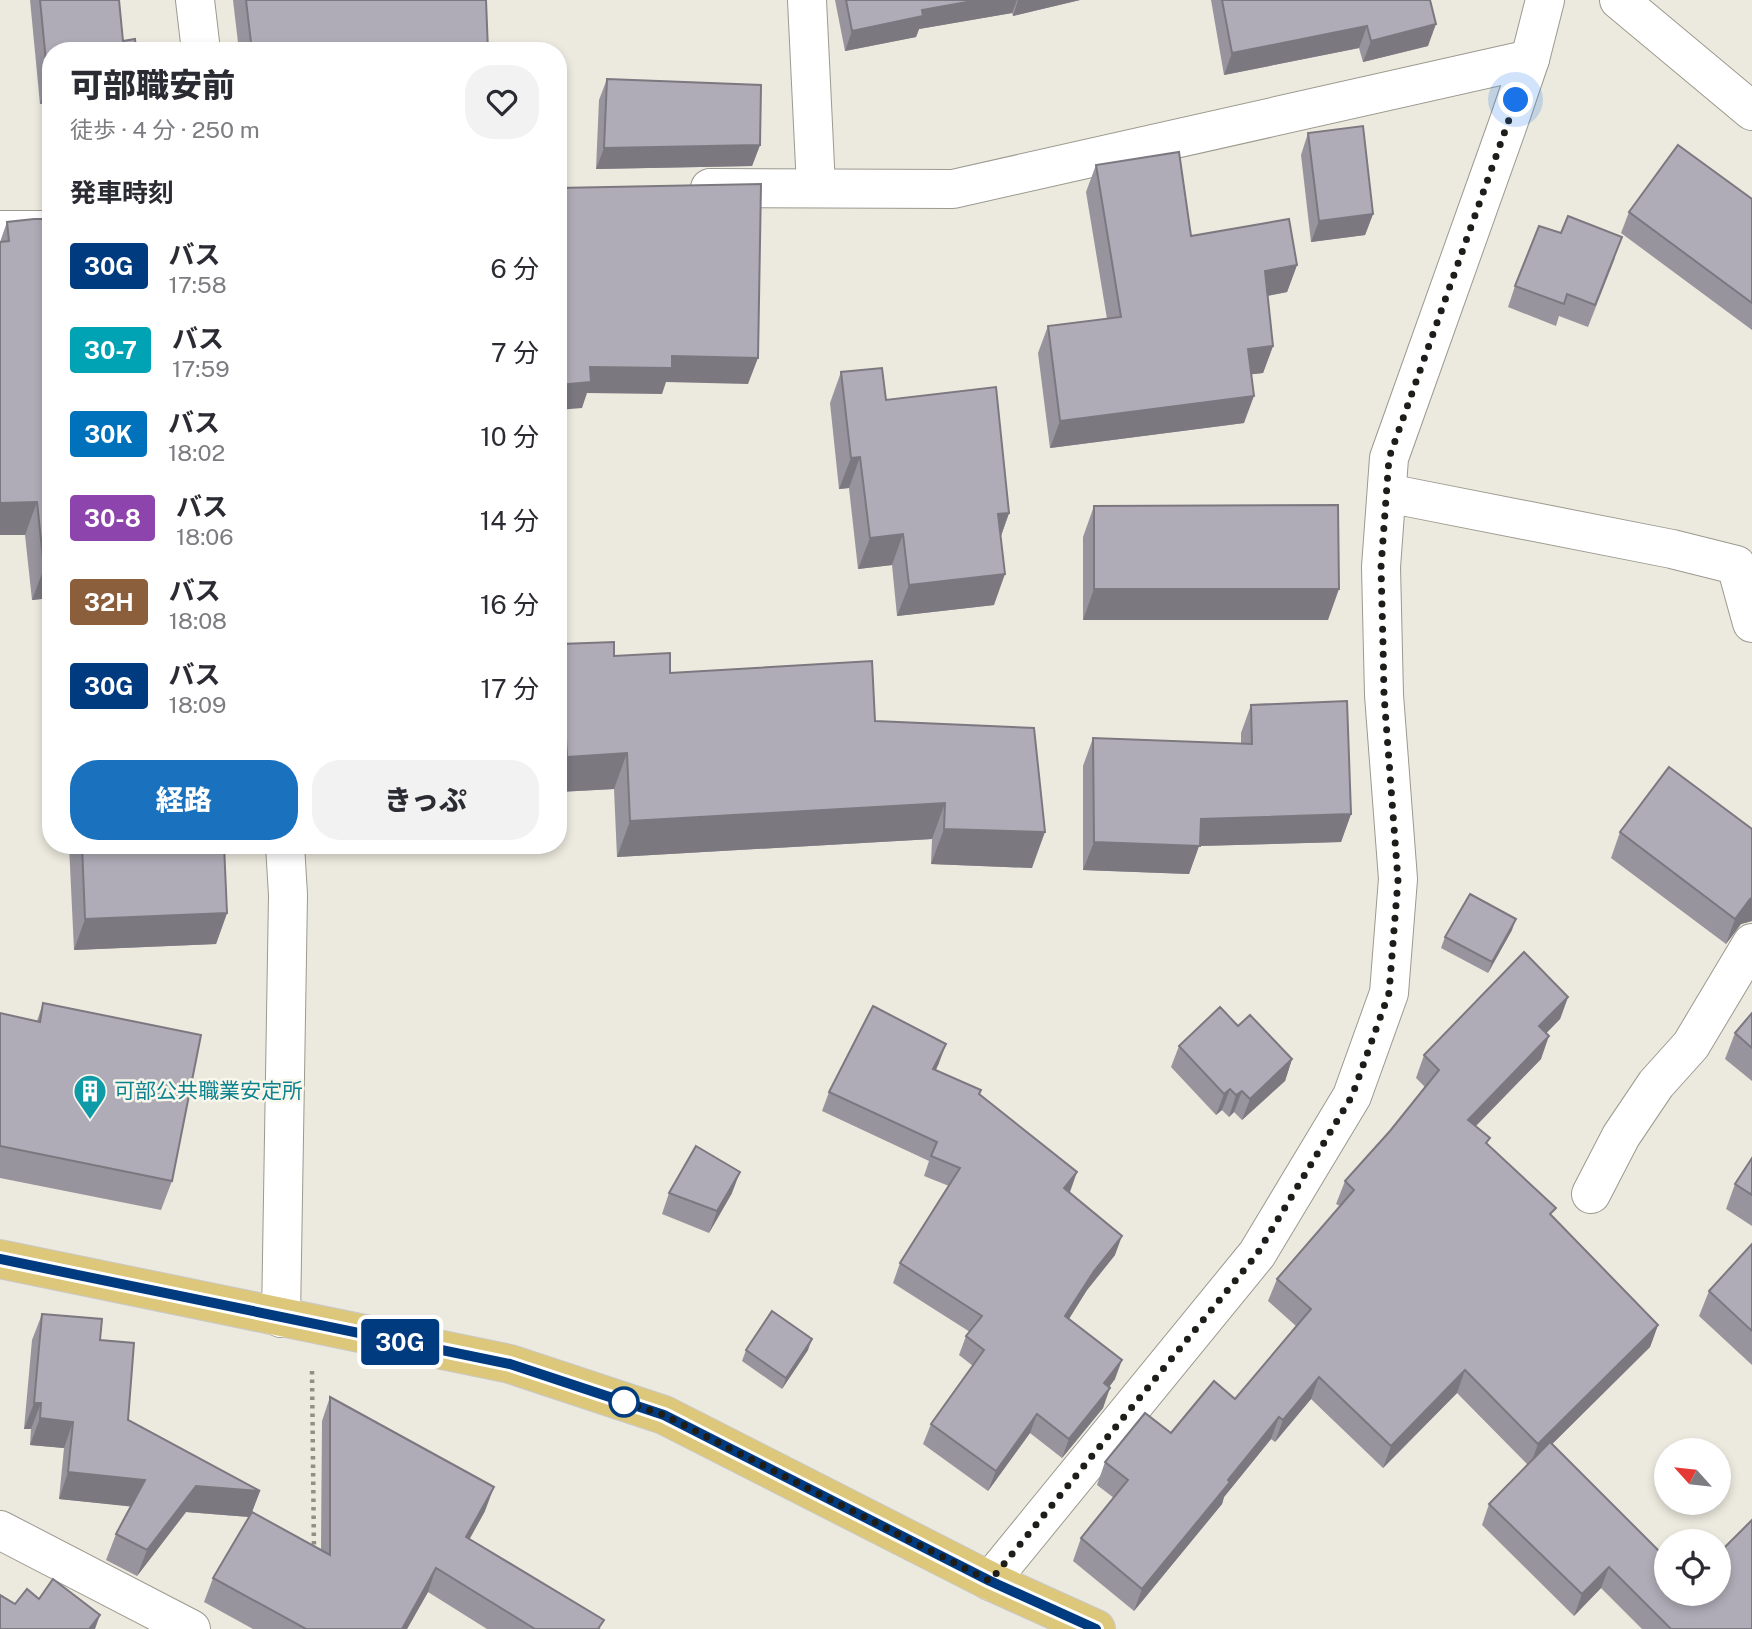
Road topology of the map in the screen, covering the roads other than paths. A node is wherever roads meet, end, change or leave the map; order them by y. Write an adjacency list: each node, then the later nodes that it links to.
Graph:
1 (195, 0): 5 (street)
2 (807, 0): 8 (street)
3 (1545, 0): 6 (street)
4 (1619, 0): 7 (street)
5 (200, 42)
6 (1530, 59): 8 (street); 12 (street)
7 (1752, 111)
8 (816, 187): 9 (street)
9 (682, 188)
10 (0, 230): 11 (street)
11 (42, 230)
12 (1387, 493): 13 (street); 20 (street)
13 (1752, 623)
14 (286, 854): 18 (street)
15 (1752, 943): 16 (street)
16 (1591, 1194)
17 (0, 1259): 18 (main road)
18 (297, 1321): 20 (main road)
19 (0, 1530): 21 (street)
20 (990, 1581): 22 (main road)
21 (191, 1629)
22 (1096, 1629)

